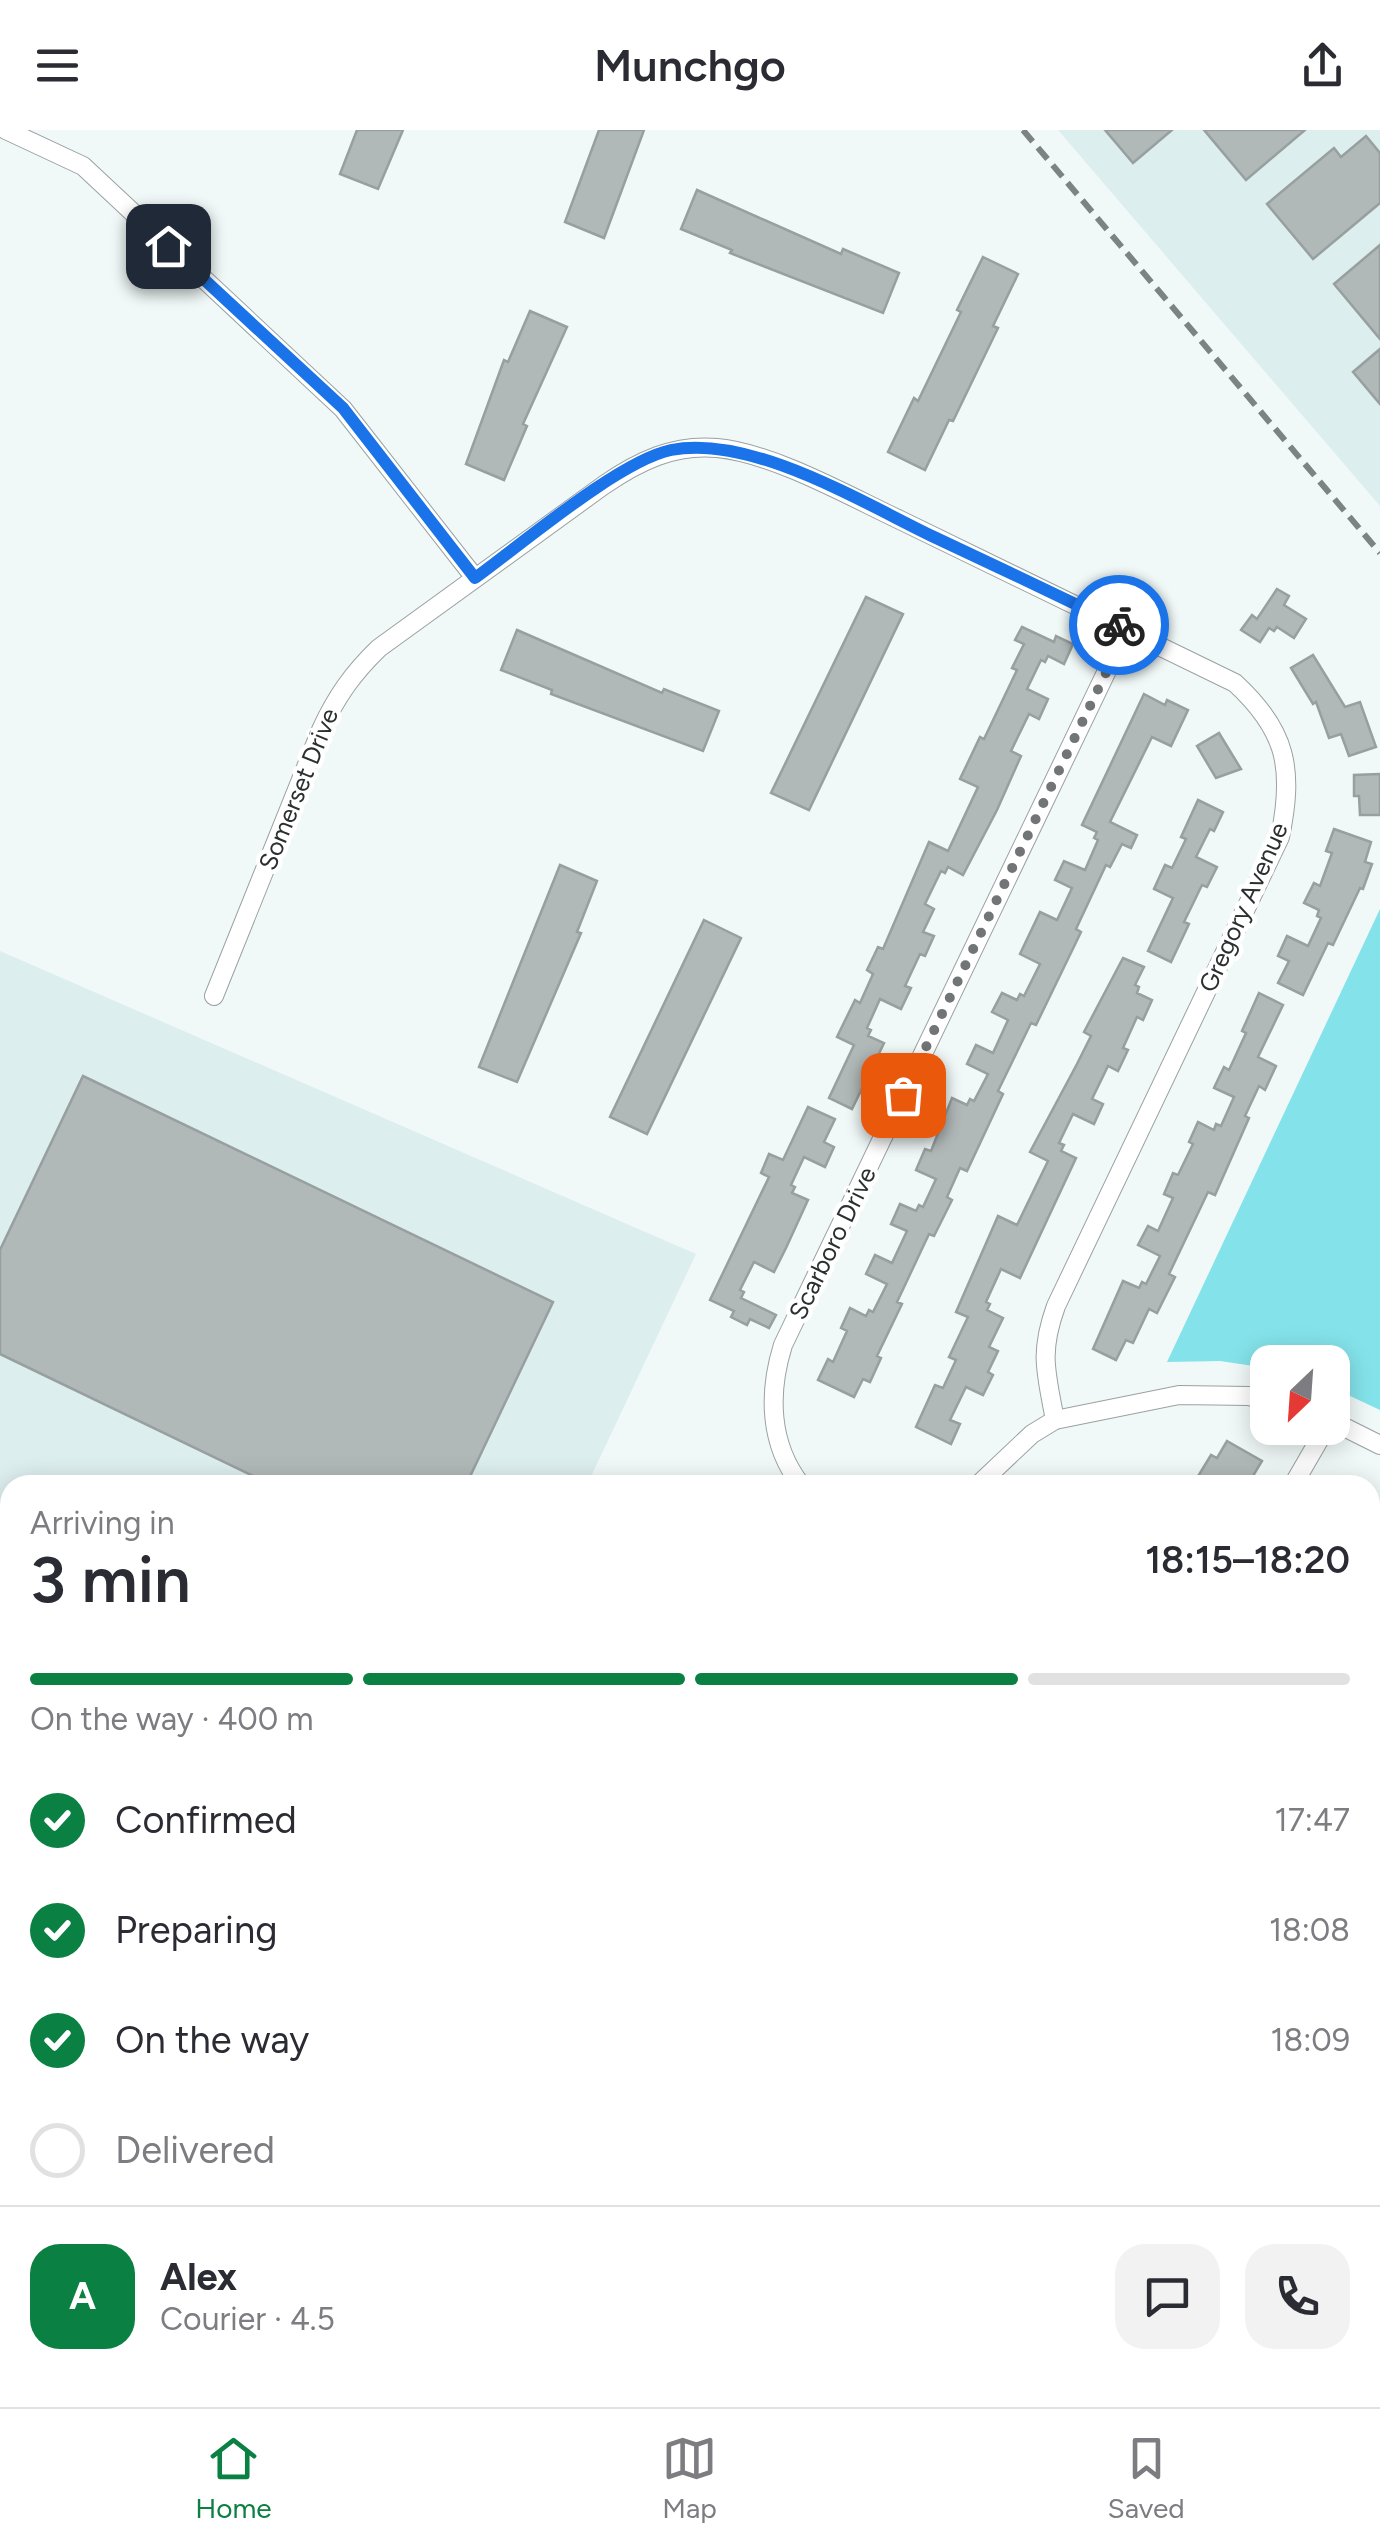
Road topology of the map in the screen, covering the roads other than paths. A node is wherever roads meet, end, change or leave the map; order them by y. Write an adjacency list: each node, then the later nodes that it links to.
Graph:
1 (6, 130): 2 (street)
2 (475, 578): 3 (street, Gregory Avenue); 4 (street, Somerset Drive)
3 (1127, 629): 6 (street, Gregory Avenue); 10 (street, Scarboro Drive)
4 (214, 996)
5 (1250, 1396): 6 (street)
6 (1055, 1420): 11 (street)
7 (1350, 1430): 8 (street)
8 (1380, 1444)
9 (1316, 1445): 12 (street)
10 (795, 1475)
11 (989, 1475)
12 (1299, 1475)

